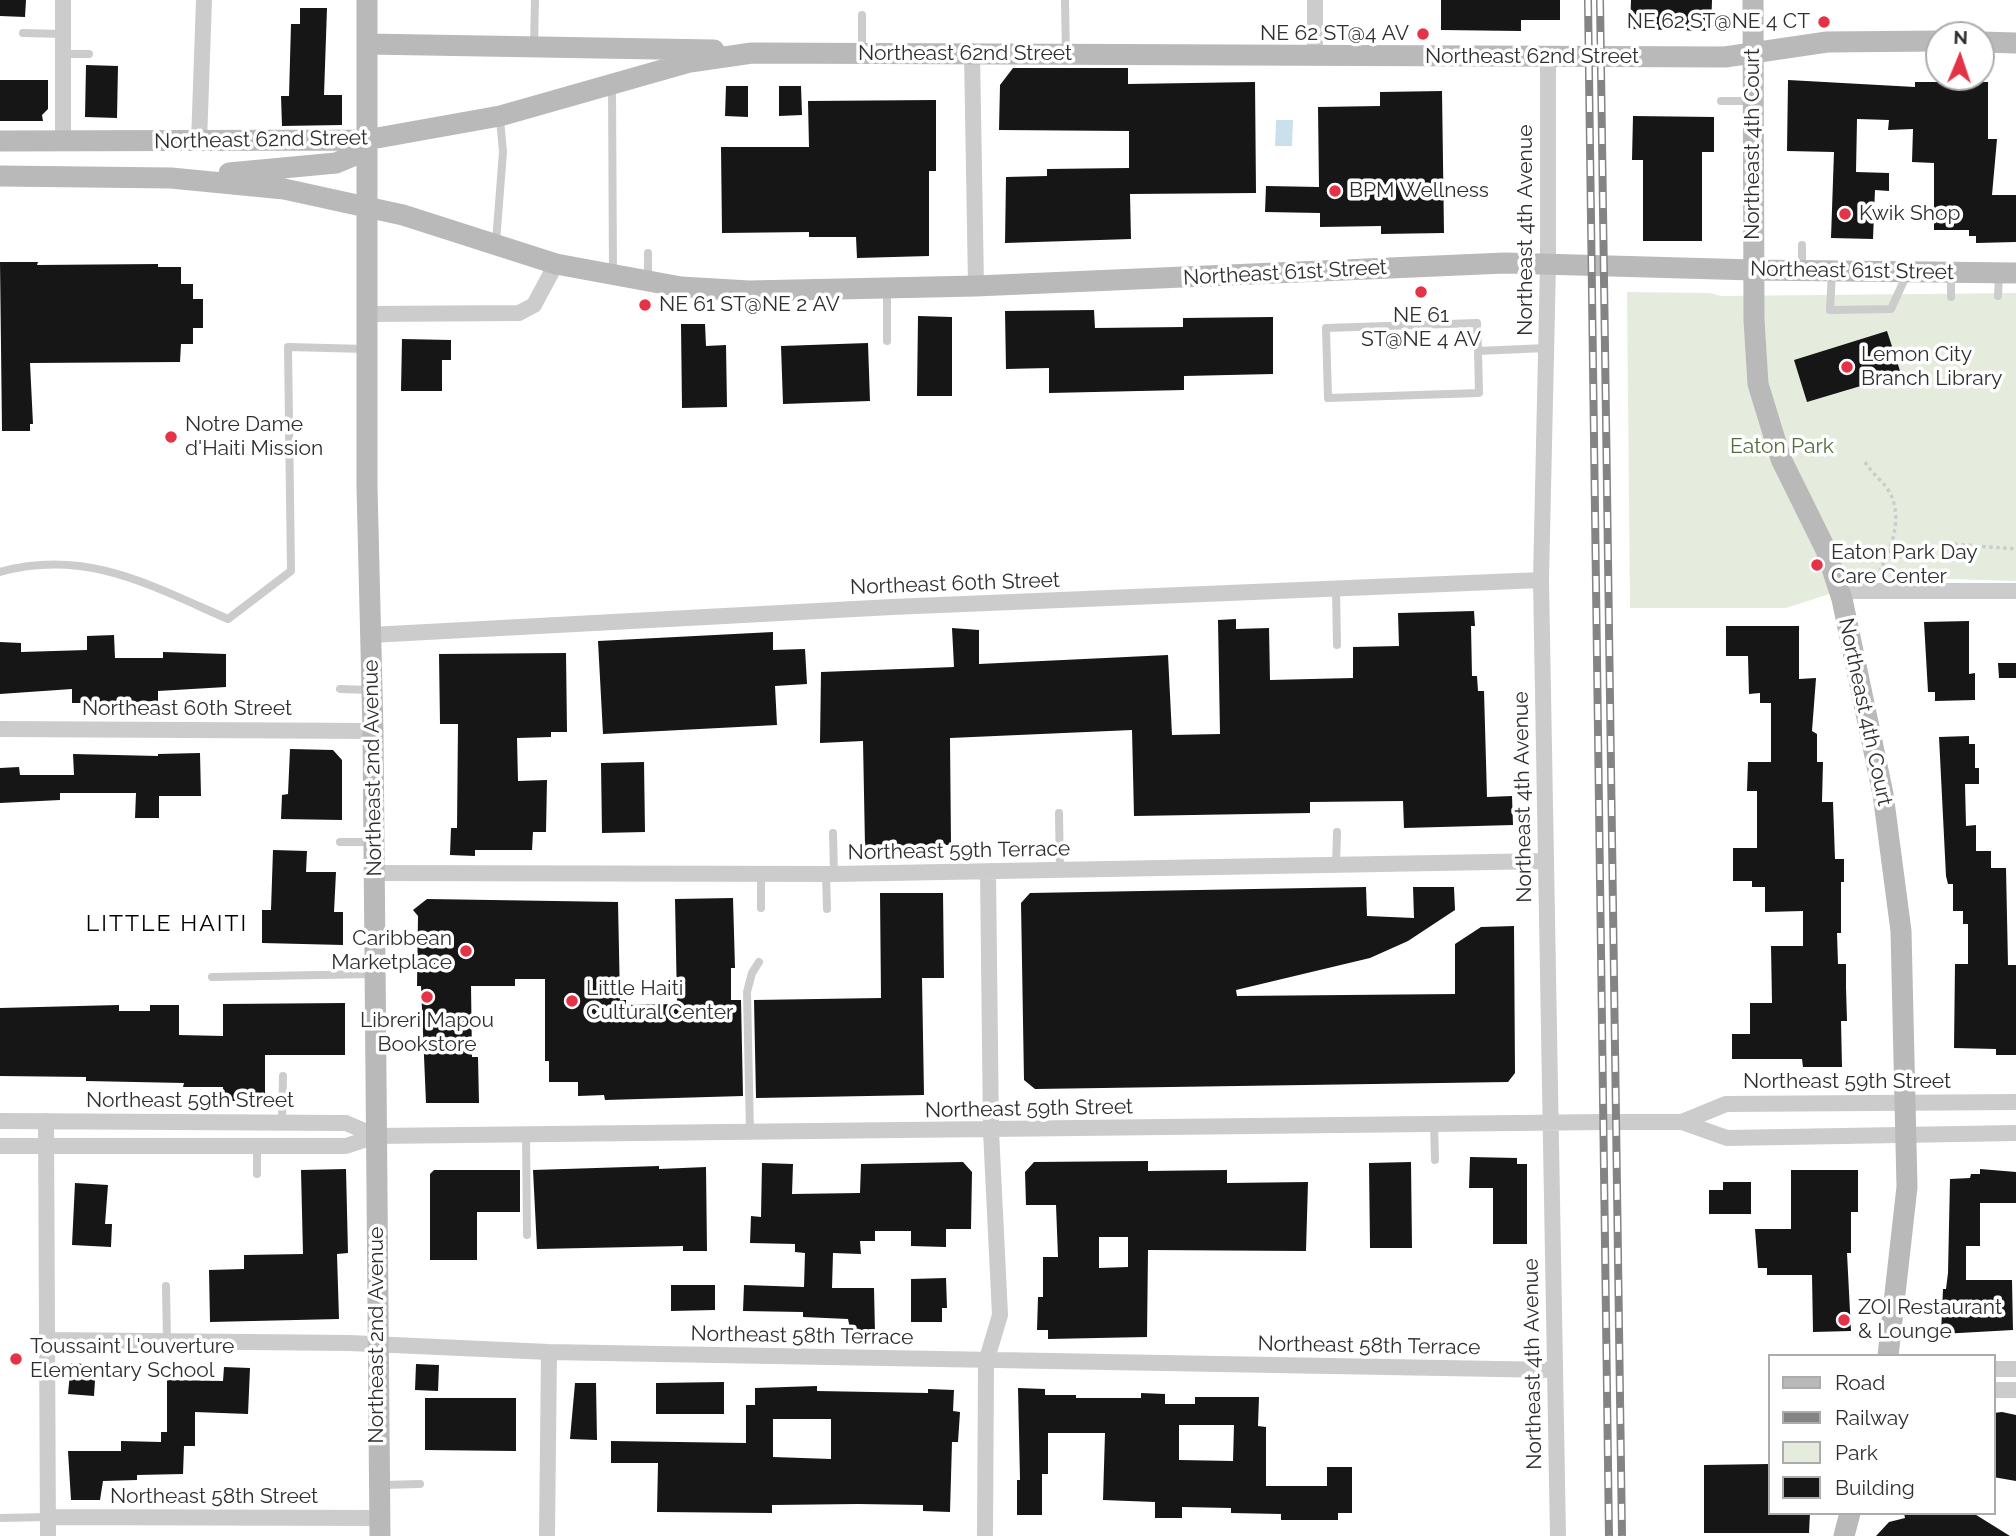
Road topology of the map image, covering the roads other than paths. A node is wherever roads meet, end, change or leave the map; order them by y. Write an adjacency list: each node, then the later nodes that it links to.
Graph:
1 (63, 0): 10 (street)
2 (204, 0): 32 (street)
3 (367, 0): 14 (main road, Northeast 2nd Avenue)
4 (535, 0): 15 (lane)
5 (1065, 0): 22 (lane)
6 (1315, 0): 23 (street)
7 (1753, 0): 19 (main road, Northeast 4th Court)
8 (862, 15): 17 (lane)
9 (23, 33): 10 (lane)
10 (63, 34): 20 (street)
11 (1925, 41): 19 (main road, Northeast 62nd Street)
12 (1995, 42): 13 (main road)
13 (2016, 43)
14 (366, 44): 15 (main road); 29 (main road, Northeast 2nd Avenue)
15 (534, 46): 16 (main road)
16 (752, 53): 17 (main road, Northeast 62nd Street); 25 (main road, Northeast 62nd Street)
17 (862, 53): 18 (main road, Northeast 62nd Street)
18 (972, 53): 22 (main road, Northeast 62nd Street); 49 (street)
19 (1752, 53): 24 (main road, Northeast 62nd Street); 27 (main road, Northeast 4th Court)
20 (63, 54): 21 (lane); 31 (street)
21 (89, 54)
22 (1066, 54): 23 (main road, Northeast 62nd Street)
23 (1315, 57): 24 (main road, Northeast 62nd Street)
24 (1548, 58): 40 (street, Northeast 4th Avenue)
25 (612, 82): 28 (main road, Northeast 62nd Street); 47 (lane)
26 (1721, 101): 27 (lane)
27 (1752, 101): 41 (main road, Northeast 4th Court)
28 (500, 116): 29 (main road, Northeast 62nd Street); 36 (lane)
29 (366, 140): 32 (main road, Northeast 62nd Street); 34 (main road); 35 (main road, Northeast 2nd Avenue)
30 (0, 141): 31 (main road, Northeast 62nd Street)
31 (64, 141): 32 (main road, Northeast 62nd Street)
32 (199, 142)
33 (0, 176): 34 (main road, Northeast 62nd Street)
34 (170, 178): 35 (main road, Northeast 62nd Street)
35 (366, 205): 36 (main road, Northeast 61st Street); 53 (main road, Northeast 2nd Avenue)
36 (495, 245): 39 (main road, Northeast 61st Street)
37 (1802, 245): 42 (lane)
38 (648, 253): 48 (lane)
39 (556, 264): 47 (main road, Northeast 61st Street); 53 (street)
40 (1548, 264): 41 (main road, Northeast 61st Street); 49 (main road, Northeast 61st Street); 55 (street, Northeast 4th Avenue)
41 (1753, 270): 42 (main road, Northeast 61st Street); 61 (main road, Northeast 4th Court)
42 (1802, 270): 43 (main road, Northeast 61st Street)
43 (1832, 270): 44 (main road, Northeast 61st Street); 44 (lane)
44 (1909, 271): 45 (main road, Northeast 61st Street)
45 (1952, 272): 46 (main road, Northeast 61st Street); 52 (lane)
46 (2008, 272): 51 (lane)
47 (613, 276): 48 (main road, Northeast 61st Street)
48 (648, 282): 50 (main road, Northeast 61st Street)
49 (976, 286): 50 (main road, Northeast 61st Street)
50 (887, 288): 54 (lane)
51 (1998, 296)
52 (1951, 297)
53 (367, 314): 56 (main road, Northeast 2nd Avenue)
54 (887, 341)
55 (1546, 348): 57 (lane); 59 (street, Northeast 4th Avenue)
56 (367, 349): 58 (lane); 63 (main road, Northeast 2nd Avenue)
57 (1478, 351): 57 (lane)
58 (0, 572)
59 (1541, 580): 60 (street, Northeast 60th Street); 74 (street, Northeast 4th Avenue)
60 (1336, 589): 63 (street, Northeast 60th Street); 64 (lane)
61 (1839, 590): 62 (street); 88 (main road, Northeast 4th Court)
62 (2016, 591)
63 (371, 635): 66 (main road, Northeast 2nd Avenue)
64 (1337, 645)
65 (340, 689): 66 (lane)
66 (372, 690): 68 (main road, Northeast 2nd Avenue)
67 (0, 729): 68 (street, Northeast 60th Street)
68 (373, 731): 73 (main road, Northeast 2nd Avenue)
69 (1059, 813): 76 (lane)
70 (1337, 832): 75 (lane)
71 (833, 833): 80 (lane)
72 (340, 842): 73 (lane)
73 (374, 842): 78 (main road, Northeast 2nd Avenue)
74 (1545, 861): 75 (street, Northeast 59th Terrace); 93 (street, Northeast 4th Avenue)
75 (1336, 865): 76 (street, Northeast 59th Terrace)
76 (1060, 871): 77 (street, Northeast 59th Terrace)
77 (988, 872): 80 (street, Northeast 59th Terrace); 95 (street)
78 (374, 873): 79 (street, Northeast 59th Terrace); 84 (main road, Northeast 2nd Avenue)
79 (761, 874): 80 (street, Northeast 59th Terrace); 81 (lane)
80 (830, 874): 82 (lane)
81 (761, 908)
82 (827, 909)
83 (759, 962): 96 (lane)
84 (375, 974): 85 (lane); 99 (main road, Northeast 2nd Avenue)
85 (212, 977)
86 (283, 1076): 91 (lane)
87 (2016, 1102): 88 (street, Northeast 59th Street)
88 (1905, 1103): 92 (street, Northeast 59th Street); 100 (main road, Northeast 4th Court)
89 (0, 1121): 90 (street, Northeast 59th Street)
90 (46, 1122): 91 (street, Northeast 59th Street); 102 (street)
91 (282, 1122): 99 (street, Northeast 59th Street)
92 (1682, 1122): 93 (street, Northeast 59th Street); 100 (street, Northeast 59th Street)
93 (1549, 1123): 94 (street, Northeast 59th Street); 116 (street, Northeast 4th Avenue)
94 (1434, 1125): 95 (street, Northeast 59th Street); 104 (lane)
95 (991, 1131): 96 (street, Northeast 59th Street); 113 (street)
96 (750, 1133): 98 (street, Northeast 59th Street)
97 (2016, 1133): 100 (street, Northeast 59th Street)
98 (526, 1135): 99 (street, Northeast 59th Street); 106 (lane)
99 (376, 1136): 103 (street, Northeast 59th Street); 110 (main road, Northeast 2nd Avenue)
100 (1906, 1136): 112 (main road, Northeast 4th Court)
101 (0, 1146): 102 (street, Northeast 59th Street)
102 (46, 1146): 103 (street, Northeast 59th Street); 108 (street)
103 (257, 1146): 105 (lane)
104 (1435, 1160)
105 (257, 1174)
106 (527, 1235)
107 (166, 1286): 109 (lane)
108 (48, 1340): 109 (street, Northeast 58th Terrace); 122 (street)
109 (167, 1342): 110 (street, Northeast 58th Terrace)
110 (377, 1345): 111 (street, Northeast 58th Terrace); 119 (main road, Northeast 2nd Avenue)
111 (549, 1352): 113 (street, Northeast 58th Terrace); 126 (street)
112 (1888, 1354)
113 (986, 1362): 116 (street, Northeast 58th Terrace); 127 (street)
114 (1995, 1369): 115 (street)
115 (2016, 1369)
116 (1555, 1370): 128 (street, Northeast 4th Avenue)
117 (1995, 1390): 118 (street)
118 (2016, 1390)
119 (379, 1485): 120 (lane); 124 (main road, Northeast 2nd Avenue)
120 (420, 1485)
121 (1849, 1515): 129 (main road)
122 (48, 1517): 123 (lane); 124 (street, Northeast 58th Street); 125 (street)
123 (0, 1518)
124 (380, 1527)
125 (48, 1536)
126 (547, 1536)
127 (985, 1536)
128 (1558, 1536)
129 (1844, 1536)

